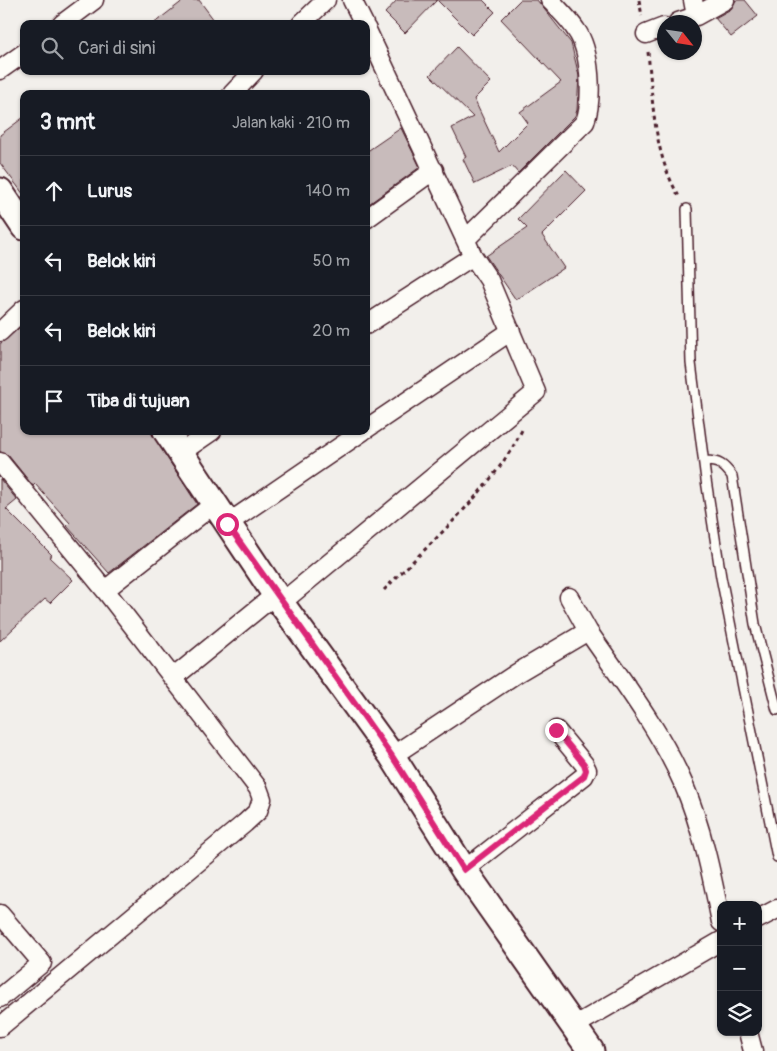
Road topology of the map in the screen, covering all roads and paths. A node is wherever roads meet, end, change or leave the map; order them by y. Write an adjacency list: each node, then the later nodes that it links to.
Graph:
1 (94, 0): 8 (street)
2 (326, 0): 9 (street)
3 (352, 0): 10 (street)
4 (550, 0): 23 (street)
5 (639, 0): 12 (path)
6 (725, 0): 7 (street)
7 (694, 8)
8 (67, 20)
9 (306, 20)
10 (362, 20)
11 (657, 30): 12 (street)
12 (646, 34): 20 (path)
13 (370, 36): 18 (street)
14 (20, 56): 15 (street)
15 (0, 70)
16 (250, 75): 17 (street)
17 (236, 90)
18 (434, 170): 21 (street); 23 (street)
19 (0, 191): 22 (street)
20 (686, 209): 35 (lane)
21 (370, 216)
22 (20, 221)
23 (466, 240): 24 (street)
24 (473, 256): 26 (street); 28 (street)
25 (20, 313): 27 (street)
26 (370, 322)
27 (0, 332)
28 (511, 332): 30 (street); 41 (street)
29 (525, 424): 39 (path)
30 (370, 427)
31 (169, 435): 34 (street)
32 (206, 435): 34 (street)
33 (356, 435): 37 (street)
34 (180, 453): 37 (street)
35 (705, 461): 44 (lane); 47 (lane)
36 (0, 462): 38 (street)
37 (220, 514): 38 (street); 41 (street)
38 (105, 590): 43 (street)
39 (384, 590)
40 (569, 597): 42 (street)
41 (279, 599): 43 (street); 46 (street)
42 (588, 630): 46 (street); 49 (street)
43 (172, 678): 56 (street)
44 (777, 710)
45 (556, 730): 48 (street)
46 (392, 756): 48 (street)
47 (777, 857)
48 (464, 870): 55 (street)
49 (717, 902)
50 (777, 909): 52 (street)
51 (0, 914): 54 (street)
52 (762, 918)
53 (717, 943): 55 (street)
54 (0, 998)
55 (574, 1026): 58 (street)
56 (0, 1027)
57 (749, 1036): 59 (street)
58 (591, 1051)
59 (753, 1051)

